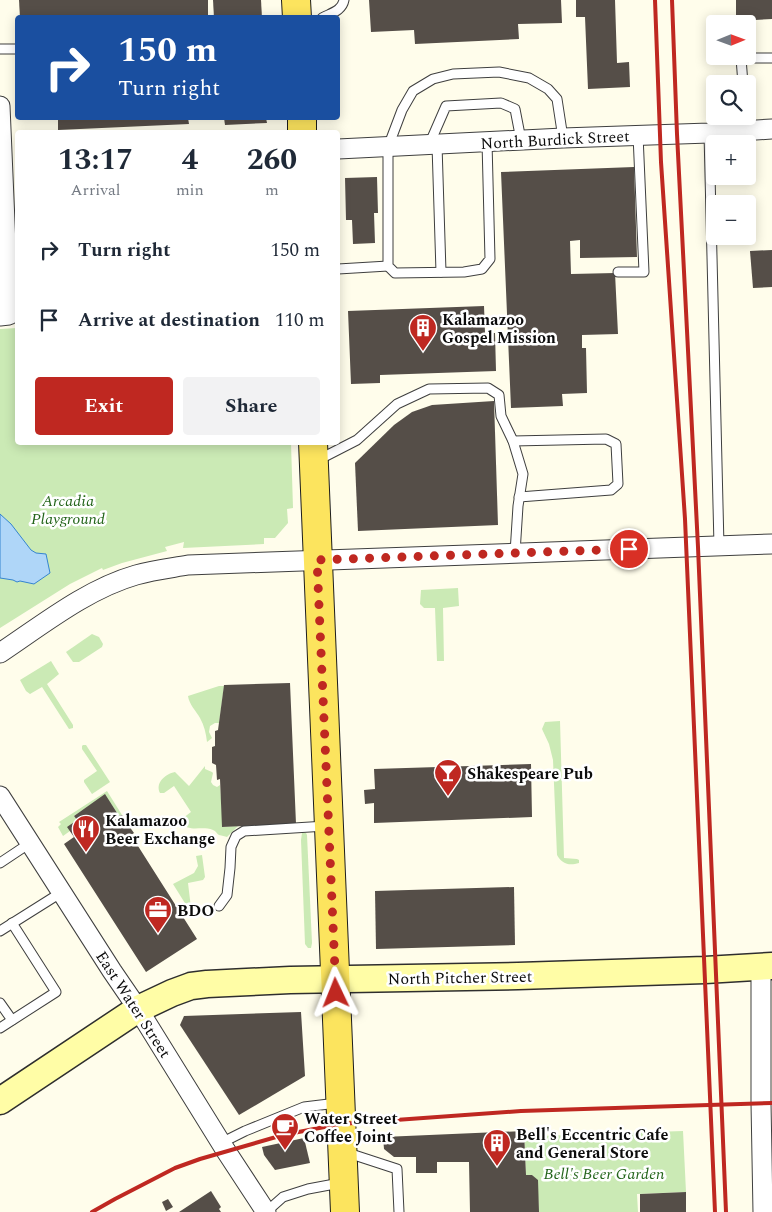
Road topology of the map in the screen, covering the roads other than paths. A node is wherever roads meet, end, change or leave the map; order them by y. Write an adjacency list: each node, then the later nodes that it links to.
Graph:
1 (296, 0): 3 (main road)
2 (344, 0): 4 (lane)
3 (297, 15)
4 (328, 15)
5 (15, 48): 6 (lane)
6 (0, 49)
7 (772, 58): 8 (lane)
8 (742, 75)
9 (0, 106): 21 (street)
10 (738, 125): 13 (street, North Burdick Street)
11 (754, 125): 12 (street, North Burdick Street)
12 (772, 129)
13 (709, 133): 14 (street, North Burdick Street); 31 (lane)
14 (638, 135): 15 (street, North Burdick Street); 25 (lane)
15 (563, 138): 16 (street, North Burdick Street); 19 (lane)
16 (521, 140): 17 (street, North Burdick Street); 18 (lane)
17 (486, 142): 18 (street, North Burdick Street); 24 (lane)
18 (433, 145): 19 (street, North Burdick Street); 24 (lane)
19 (388, 147): 20 (street, North Burdick Street); 22 (lane)
20 (340, 149)
21 (10, 163): 26 (street)
22 (388, 266): 23 (lane); 24 (lane)
23 (340, 269)
24 (441, 272)
25 (618, 272)
26 (9, 316)
27 (513, 441): 28 (lane); 29 (lane); 29 (lane)
28 (313, 453): 33 (main road)
29 (519, 497): 32 (lane)
30 (772, 544): 31 (street)
31 (719, 546): 32 (street)
32 (515, 553): 33 (street)
33 (317, 560): 34 (street); 36 (main road)
34 (0, 653)
35 (3, 806): 37 (street, East Water Street)
36 (329, 826): 40 (lane); 44 (main road)
37 (30, 843): 38 (lane); 39 (street, East Water Street)
38 (0, 863)
39 (63, 892): 41 (lane); 46 (street, East Water Street)
40 (219, 906)
41 (12, 923): 42 (lane); 47 (lane)
42 (0, 931)
43 (767, 967): 44 (street, North Pitcher Street); 52 (street)
44 (336, 979): 46 (street, North Pitcher Street); 50 (main road)
45 (0, 1003): 47 (lane)
46 (138, 1009): 49 (street, North Pitcher Street); 51 (street, East Water Street)
47 (12, 1020): 48 (lane)
48 (0, 1028)
49 (4, 1096)
50 (340, 1103): 51 (lane); 53 (main road)
51 (221, 1143): 56 (street, East Water Street)
52 (767, 1149): 55 (street)
53 (342, 1151): 54 (main road); 58 (lane)
54 (343, 1182): 56 (lane); 57 (main road)
55 (766, 1211)
56 (266, 1212)
57 (345, 1212)
58 (399, 1212)

